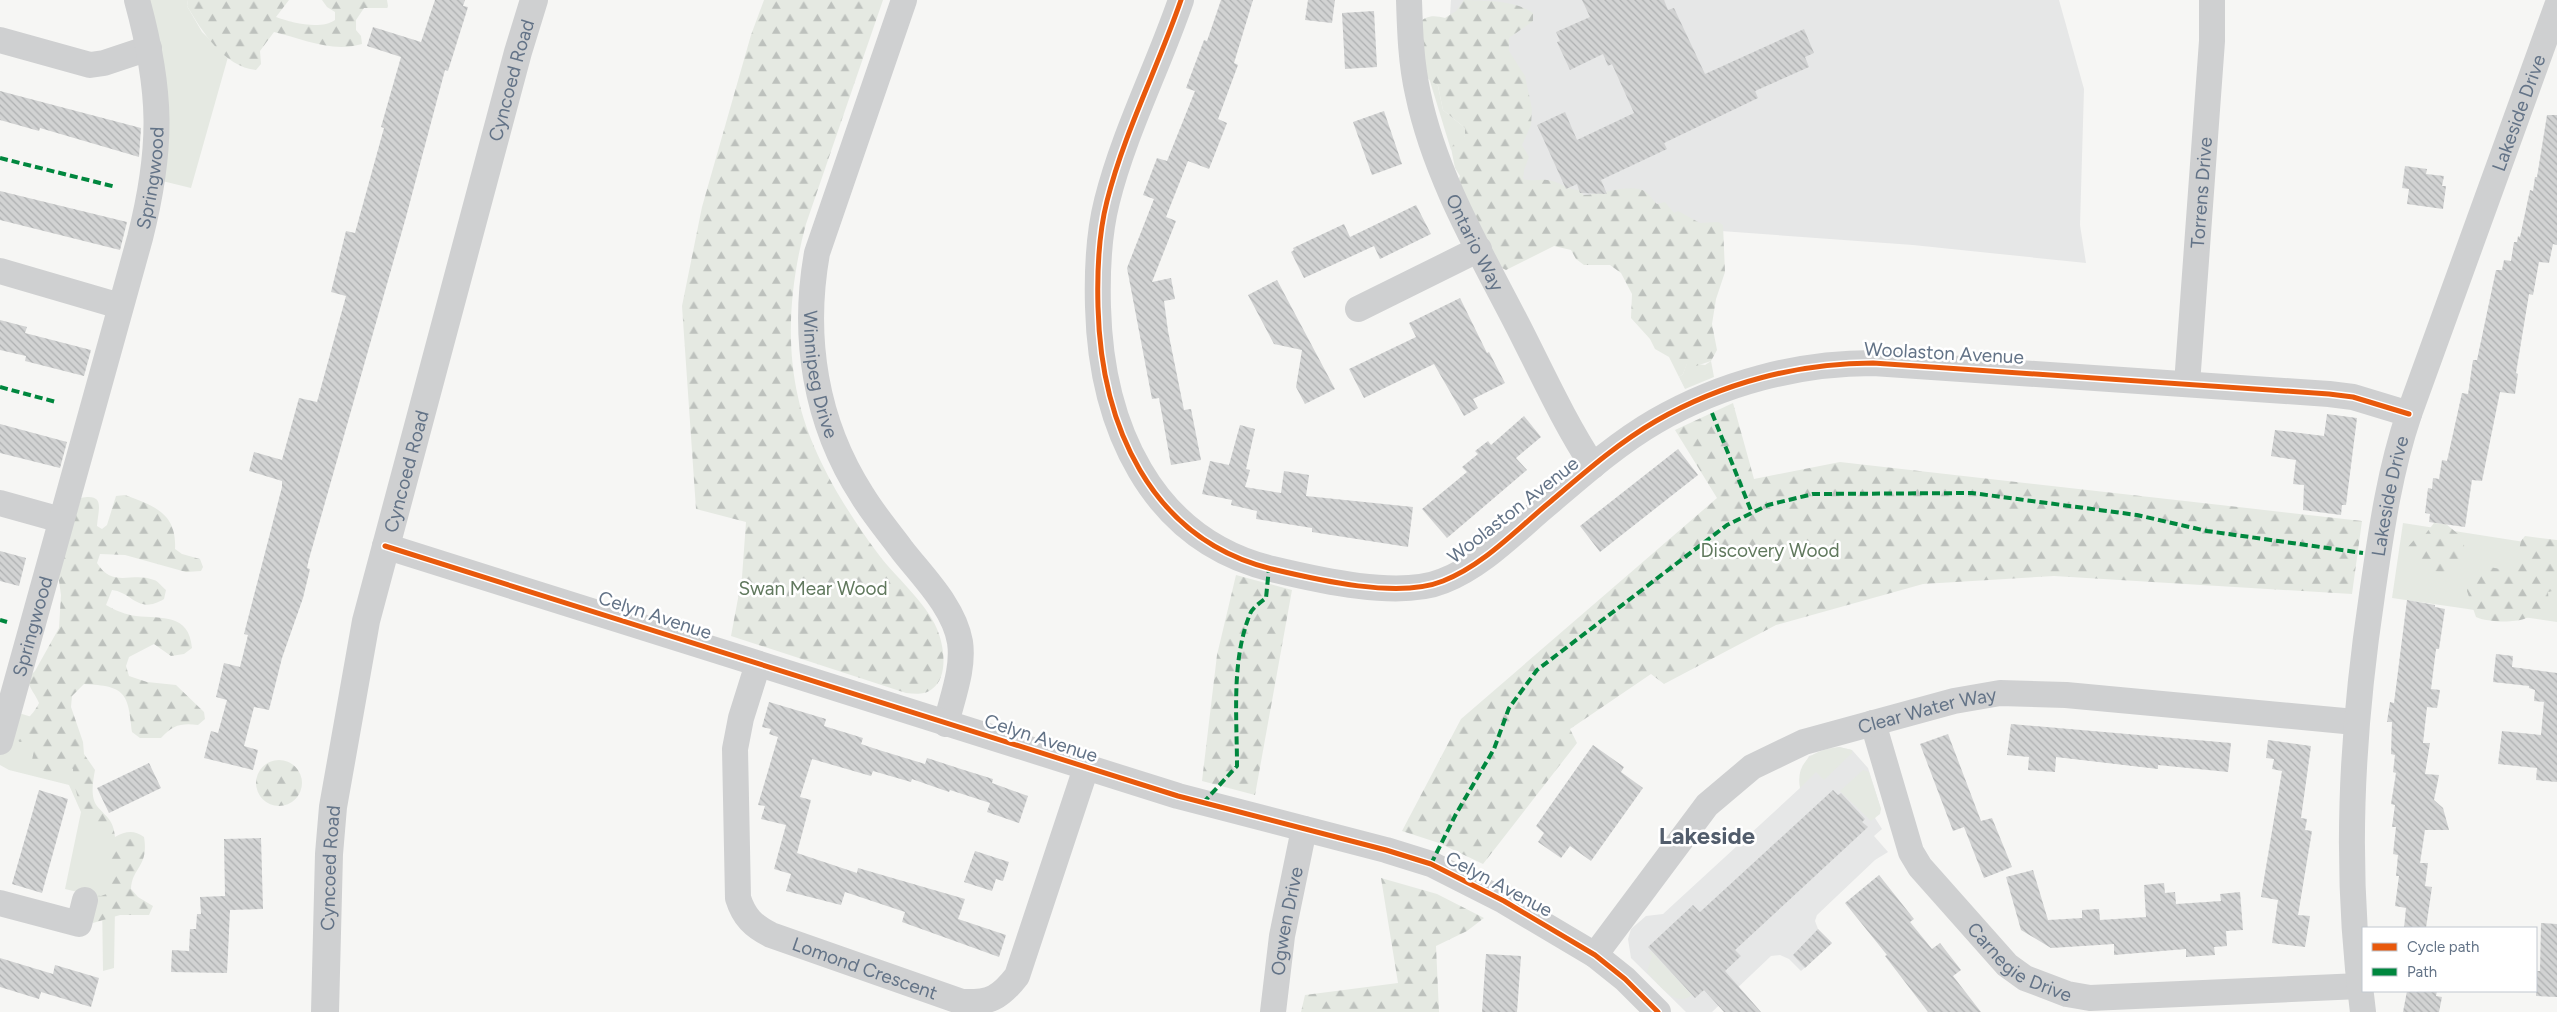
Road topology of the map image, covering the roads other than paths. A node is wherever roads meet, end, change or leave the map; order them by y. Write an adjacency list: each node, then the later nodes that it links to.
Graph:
1 (137, 0): 9 (street, Springwood)
2 (534, 0): 19 (street, Cyncoed Road)
3 (904, 0): 23 (street, Winnipeg Drive)
4 (1181, 0): 16 (street, Woolaston Avenue)
5 (1409, 0): 10 (street, Ontario Way)
6 (2212, 0): 14 (street, Torrens Drive)
7 (2557, 6): 15 (street, Lakeside Drive)
8 (0, 40): 9 (street)
9 (149, 48): 12 (street, Springwood)
10 (1479, 249): 13 (street); 16 (street, Ontario Way)
11 (0, 271): 12 (street)
12 (120, 306): 18 (street, Springwood)
13 (1358, 309)
14 (2188, 384): 15 (street, Woolaston Avenue); 16 (street, Woolaston Avenue)
15 (2409, 414): 21 (street, Lakeside Drive)
16 (1594, 466)
17 (0, 503): 18 (street)
18 (60, 520): 24 (street, Springwood)
19 (385, 546): 20 (street, Celyn Avenue); 31 (street, Cyncoed Road)
20 (758, 664): 23 (street, Celyn Avenue); 25 (street, Lomond Crescent)
21 (2355, 722): 22 (street, Clear Water Way); 30 (street, Lakeside Drive)
22 (1873, 723): 29 (street, Clear Water Way); 30 (street, Carnegie Drive)
23 (946, 724): 25 (street, Celyn Avenue)
24 (1, 736)
25 (1086, 768): 26 (street, Celyn Avenue)
26 (1304, 829): 29 (street, Celyn Avenue); 32 (street, Ogwen Drive)
27 (85, 900): 28 (street)
28 (0, 903)
29 (1595, 955): 33 (street, Celyn Avenue)
30 (2360, 986): 34 (street, Lakeside Drive)
31 (325, 1012)
32 (1273, 1012)
33 (1658, 1012)
34 (2363, 1012)

